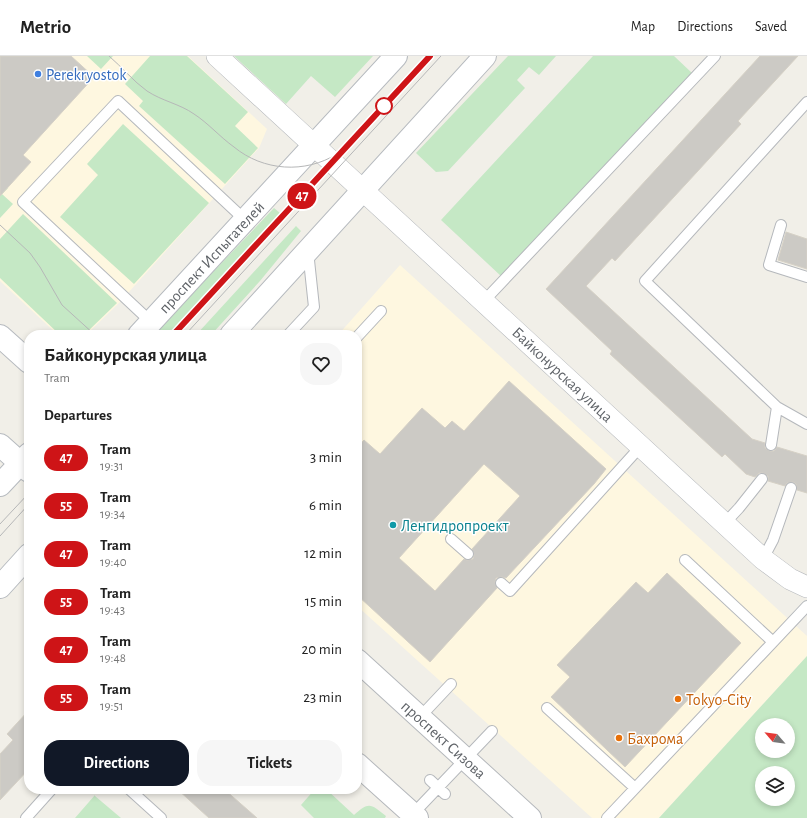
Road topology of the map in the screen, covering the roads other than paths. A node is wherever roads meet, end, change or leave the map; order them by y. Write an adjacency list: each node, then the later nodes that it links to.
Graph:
1 (217, 56): 6 (street, Байконурская улица)
2 (396, 56): 6 (main road, проспект Испытателей)
3 (485, 56): 7 (main road)
4 (711, 57): 12 (lane)
5 (807, 102): 20 (lane)
6 (314, 145): 7 (street, Байконурская улица); 8 (main road, проспект Испытателей)
7 (362, 190): 10 (main road); 12 (street, Байконурская улица)
8 (245, 220): 14 (main road, проспект Испытателей); 14 (lane)
9 (781, 225): 11 (lane)
10 (308, 250): 15 (main road); 16 (lane)
11 (807, 277)
12 (484, 301): 24 (street, Байконурская улица)
13 (381, 311): 17 (lane)
14 (145, 328)
15 (235, 330)
16 (293, 330)
17 (362, 332)
18 (0, 336): 19 (main road)
19 (24, 358)
20 (777, 407): 21 (lane); 23 (lane)
21 (807, 424)
22 (0, 445): 25 (main road)
23 (771, 445)
24 (641, 446): 30 (street, Байконурская улица); 36 (lane)
25 (24, 462)
26 (24, 465): 28 (main road)
27 (762, 479): 30 (lane)
28 (0, 485)
29 (791, 488): 33 (lane)
30 (725, 523): 33 (street, Байконурская улица)
31 (451, 539): 32 (lane)
32 (468, 554)
33 (763, 559): 38 (street, Байконурская улица)
34 (685, 560): 40 (lane)
35 (24, 561): 37 (main road)
36 (501, 583)
37 (0, 587)
38 (807, 587)
39 (807, 606): 40 (lane)
40 (773, 642): 49 (lane)
41 (362, 665): 44 (main road, проспект Сизова)
42 (451, 684): 44 (lane)
43 (547, 708): 49 (lane)
44 (420, 717): 46 (main road, проспект Сизова)
45 (492, 731): 46 (lane)
46 (466, 758): 50 (lane); 56 (main road, проспект Сизова)
47 (362, 769): 53 (main road)
48 (430, 780): 50 (lane)
49 (635, 788): 57 (lane)
50 (442, 791): 53 (lane)
51 (48, 794): 54 (lane)
52 (135, 794): 55 (lane)
53 (413, 817)
54 (26, 818)
55 (161, 818)
56 (530, 818)
57 (607, 818)

